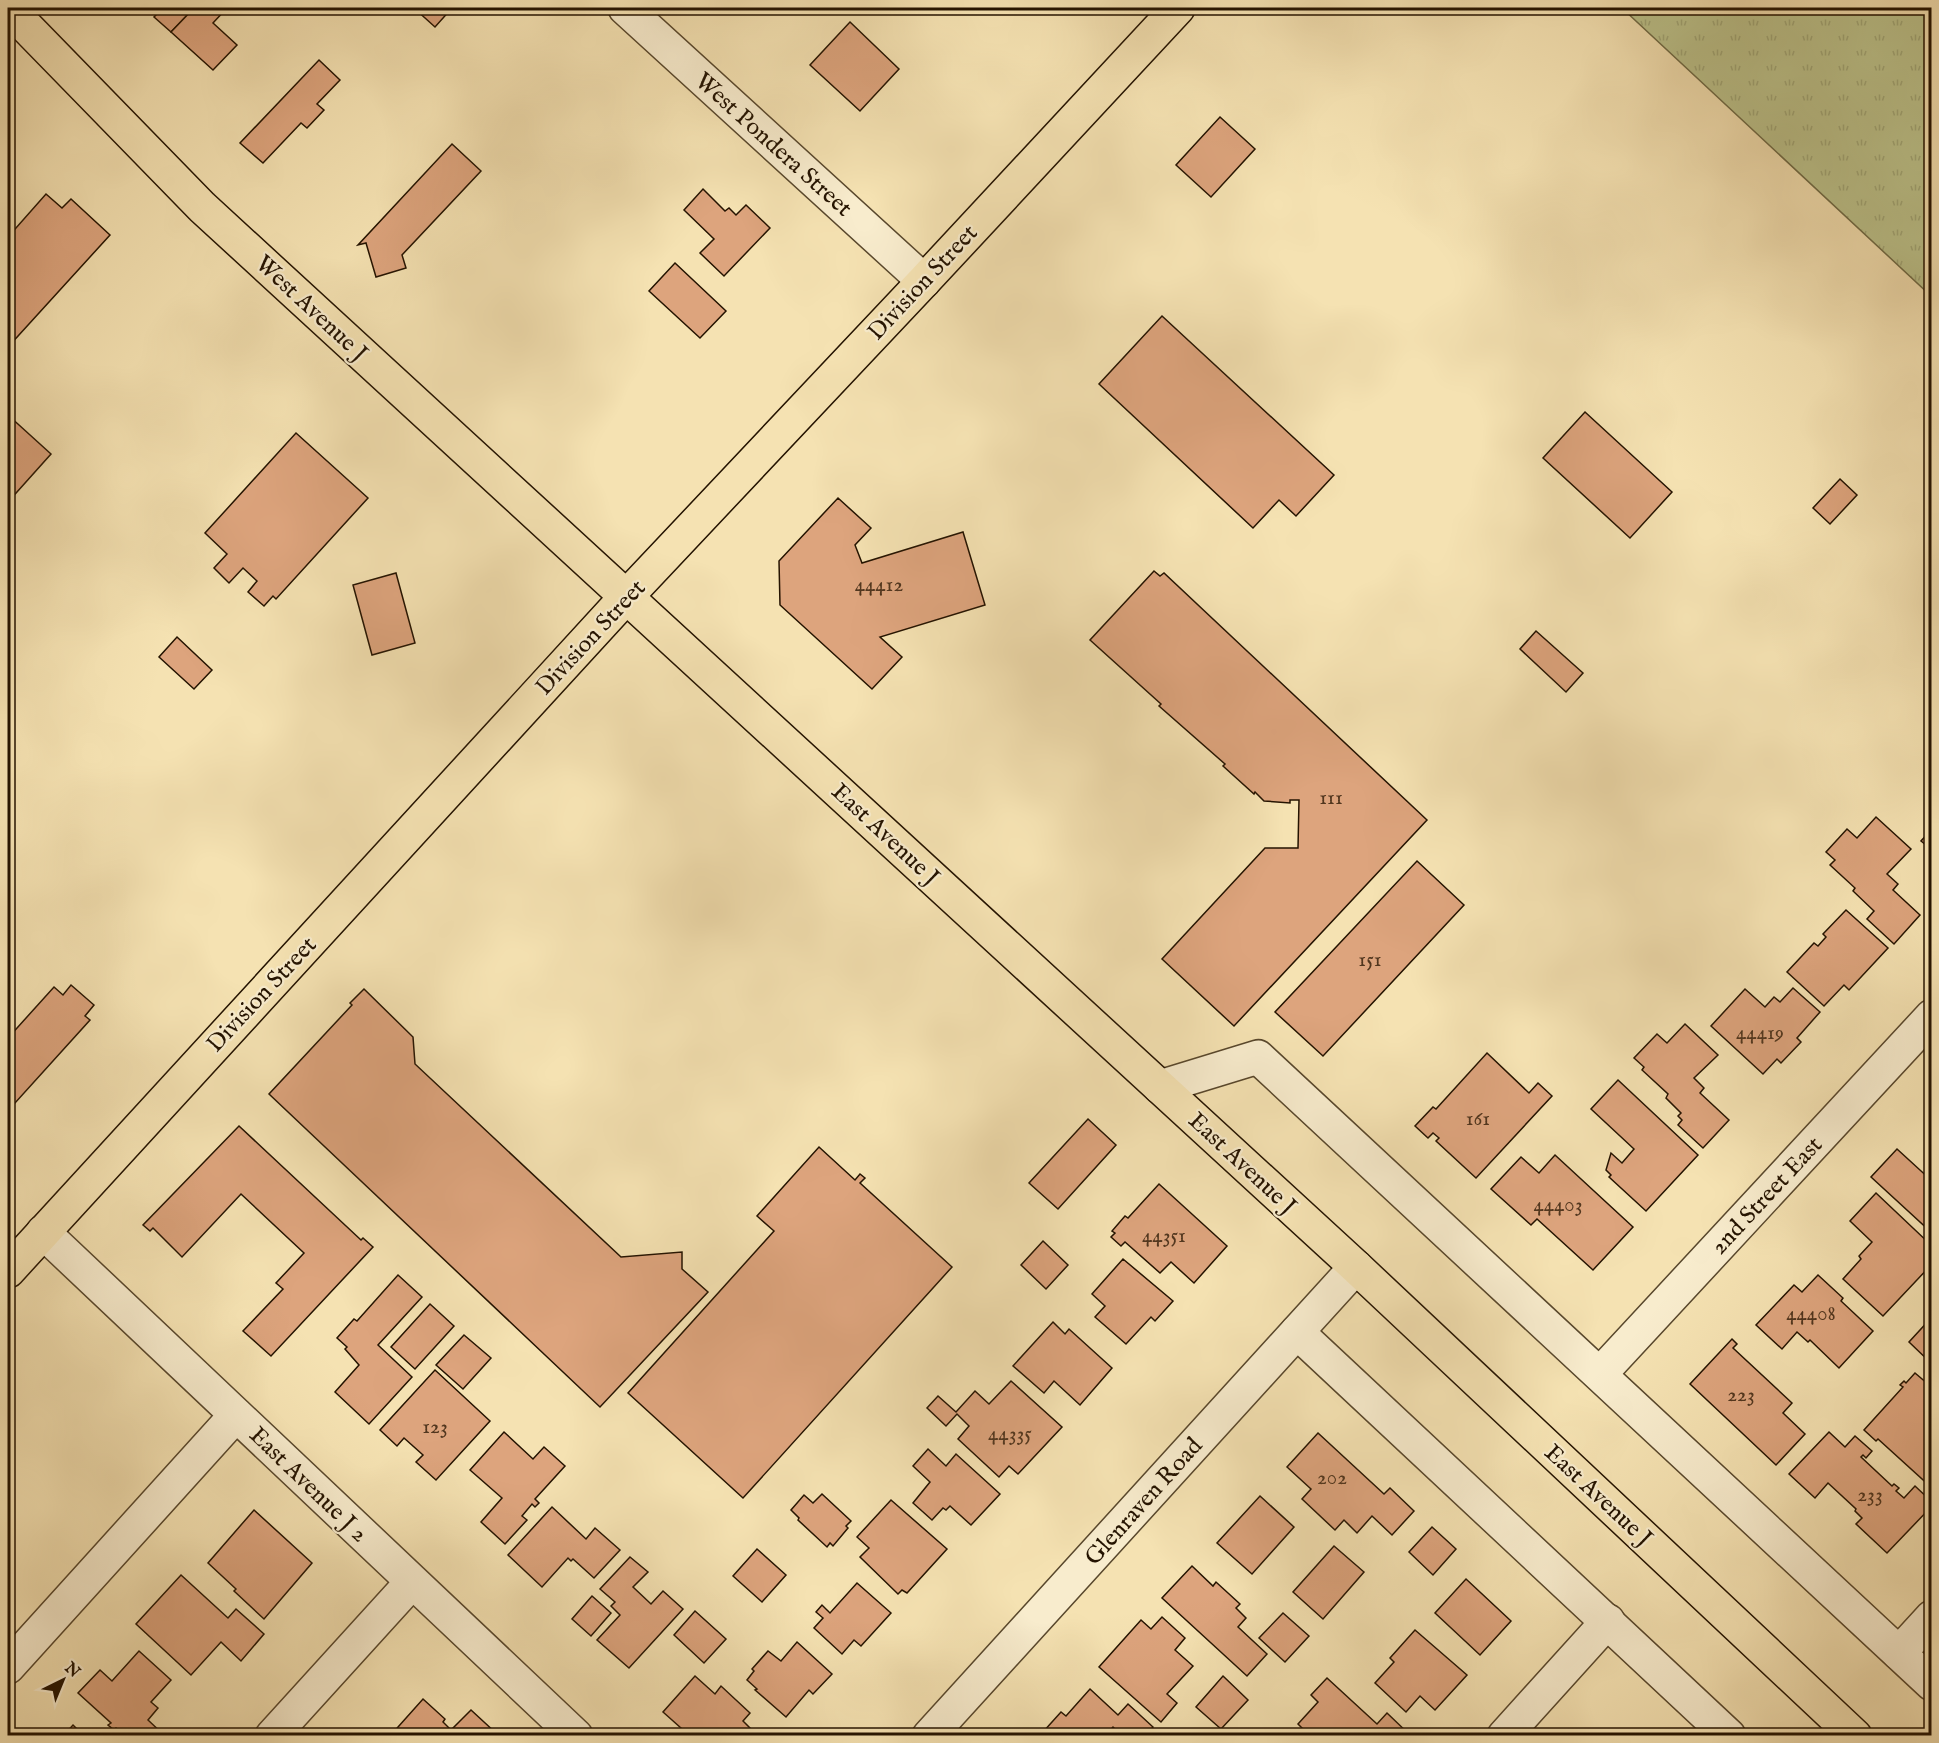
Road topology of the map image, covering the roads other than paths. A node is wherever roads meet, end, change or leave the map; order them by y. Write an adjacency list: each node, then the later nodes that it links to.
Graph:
1 (8, 8): 5 (main road, West Avenue J)
2 (625, 8): 4 (street, West Pondera Street)
3 (1178, 8): 4 (main road, Division Street)
4 (924, 281): 5 (main road, Division Street)
5 (627, 596): 7 (main road, East Avenue J); 8 (main road, Division Street)
6 (1932, 1016): 12 (street, 2nd Street East)
7 (1160, 1087): 9 (main road, East Avenue J); 12 (street)
8 (43, 1232): 10 (main road, Division Street); 13 (street, East Avenue J 2)
9 (1356, 1267): 11 (street, Glenraven Road); 25 (main road, East Avenue J)
10 (8, 1271)
11 (1297, 1332): 16 (street); 22 (street, Glenraven Road)
12 (1600, 1374): 17 (street)
13 (236, 1415): 14 (street, East Avenue J 2); 18 (street)
14 (412, 1582): 20 (street); 21 (street, East Avenue J 2)
15 (1932, 1617): 17 (street)
16 (1608, 1621): 23 (street); 24 (street)
17 (1899, 1653): 19 (street)
18 (8, 1667)
19 (1932, 1684)
20 (272, 1736)
21 (576, 1736)
22 (929, 1736)
23 (1504, 1736)
24 (1729, 1736)
25 (1855, 1736)

